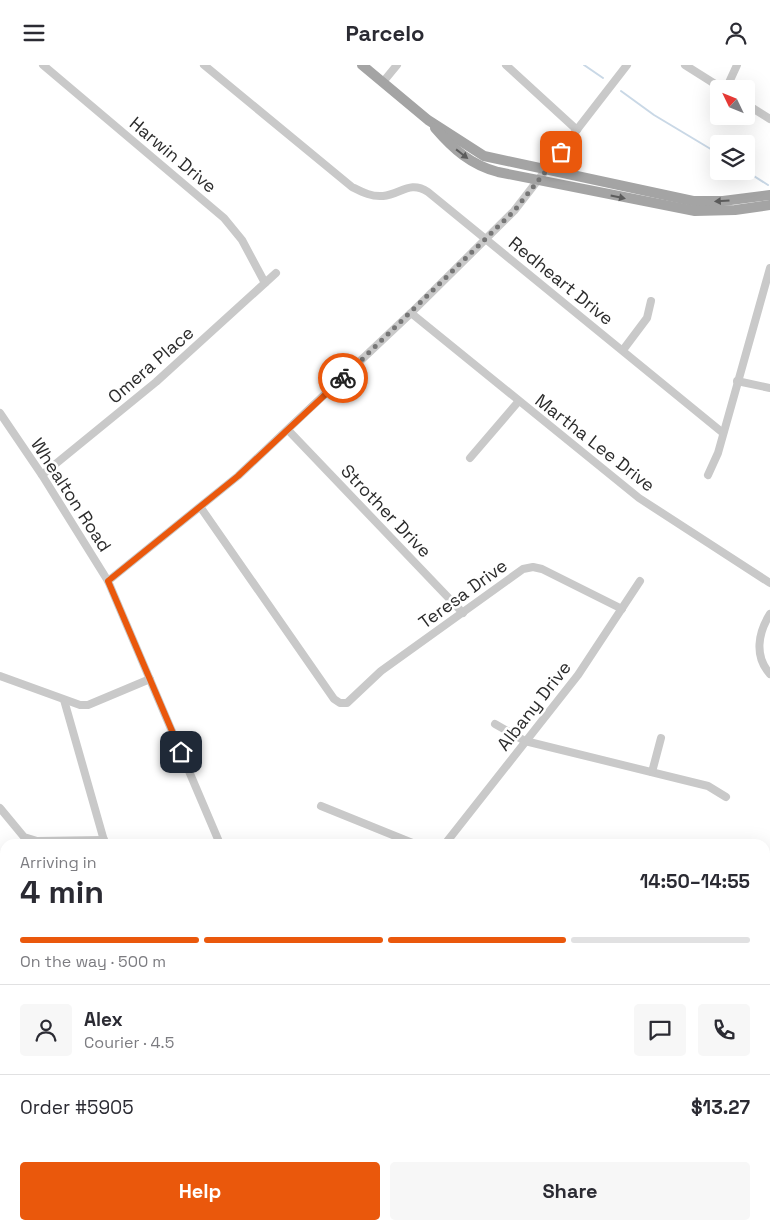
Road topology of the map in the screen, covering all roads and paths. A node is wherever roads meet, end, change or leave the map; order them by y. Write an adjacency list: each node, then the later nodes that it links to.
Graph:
1 (44, 65): 24 (street, Harwin Drive)
2 (204, 65): 21 (street, Redheart Drive)
3 (362, 65): 11 (main road)
4 (397, 65): 11 (street)
5 (506, 65): 15 (street)
6 (627, 65): 15 (street)
7 (684, 65): 9 (street)
8 (737, 65): 10 (street)
9 (710, 80)
10 (730, 80)
11 (383, 82): 14 (main road)
12 (755, 110): 13 (street)
13 (770, 119)
14 (428, 120): 16 (main road); 17 (main road, one-way to 17)
15 (577, 130): 16 (street)
16 (547, 171): 17 (street); 19 (main road)
17 (539, 180): 19 (main road, one-way to 19); 21 (street)
18 (770, 195): 19 (main road, one-way to 19)
19 (670, 202): 20 (main road)
20 (770, 205)
21 (486, 239): 26 (street); 27 (street, Redheart Drive)
22 (770, 268): 28 (street)
23 (276, 273): 24 (street, Omera Place)
24 (265, 283): 35 (street, Omera Place)
25 (651, 301): 27 (street)
26 (411, 313): 30 (street, Martha Lee Drive); 32 (street)
27 (622, 350): 33 (street, Redheart Drive)
28 (737, 381): 29 (street); 33 (street)
29 (770, 388)
30 (518, 402): 34 (street); 40 (street, Martha Lee Drive)
31 (0, 413): 35 (street, Whealton Road)
32 (288, 429): 37 (street); 42 (street, Strother Drive)
33 (722, 433): 36 (street)
34 (470, 458)
35 (42, 475): 38 (street, Whealton Road)
36 (708, 475)
37 (201, 508): 38 (street); 42 (street, Teresa Drive)
38 (108, 581): 46 (street, Whealton Road)
39 (640, 581): 41 (street, Albany Drive)
40 (770, 583)
41 (622, 609): 42 (street, Teresa Drive); 50 (street, Albany Drive)
42 (463, 613)
43 (770, 614): 44 (street)
44 (770, 674)
45 (0, 676): 47 (street)
46 (150, 679): 47 (street); 57 (street, Whealton Road)
47 (64, 700): 56 (street)
48 (495, 724): 50 (street)
49 (661, 737): 51 (street)
50 (525, 741): 51 (street); 59 (street, Albany Drive)
51 (652, 772): 52 (street)
52 (726, 797)
53 (321, 806): 58 (street)
54 (0, 809): 55 (street)
55 (30, 839)
56 (104, 839)
57 (218, 839)
58 (403, 839)
59 (449, 839)

